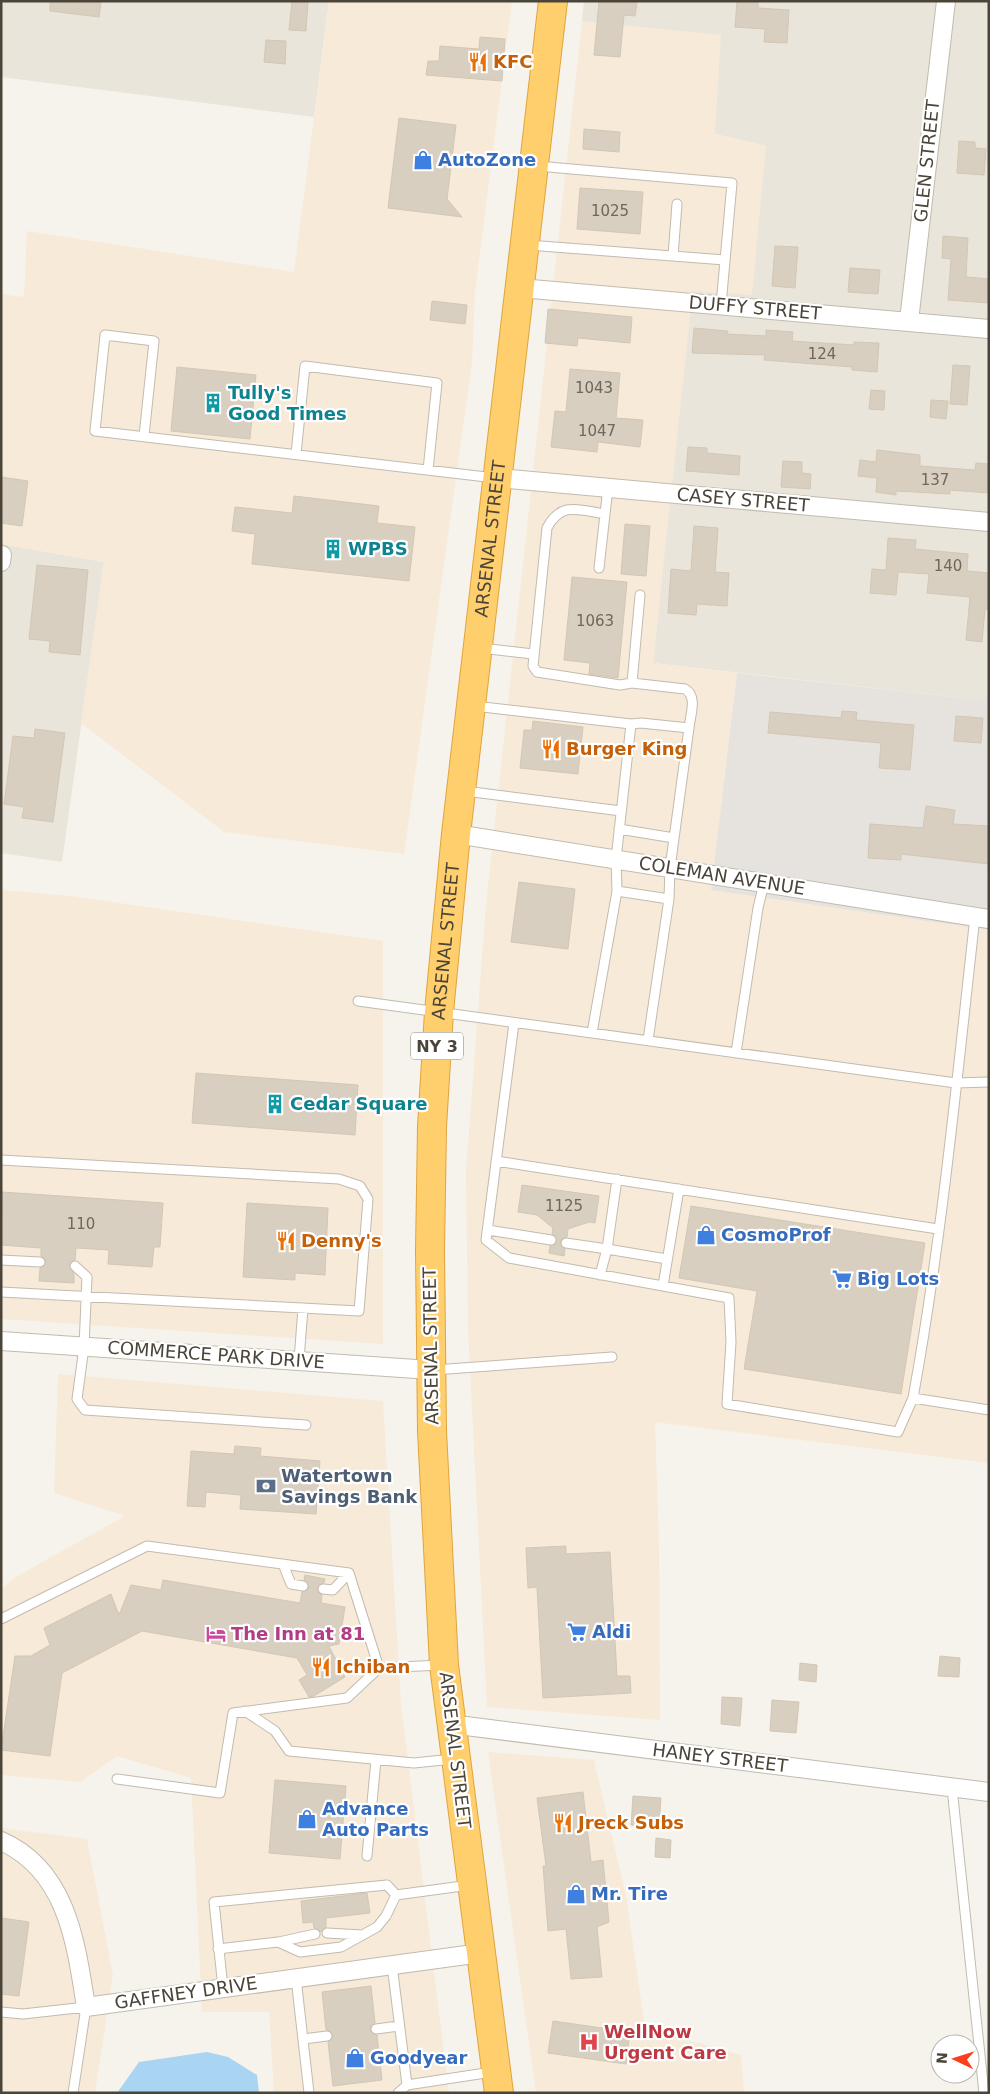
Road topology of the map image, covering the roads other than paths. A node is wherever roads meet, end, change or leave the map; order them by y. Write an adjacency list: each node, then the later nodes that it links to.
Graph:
1 (553, 1): 3 (highway, ARSENAL STREET / NY 3)
2 (946, 1): 10 (street, GLEN STREET)
3 (534, 166): 5 (highway, ARSENAL STREET / NY 3); 7 (lane)
4 (678, 204): 6 (lane)
5 (525, 245): 6 (lane); 8 (highway, ARSENAL STREET / NY 3)
6 (672, 256): 7 (lane)
7 (725, 260): 9 (lane)
8 (520, 288): 9 (street, DUFFY STREET); 15 (highway, ARSENAL STREET / NY 3)
9 (721, 306): 10 (street, DUFFY STREET)
10 (909, 322): 11 (street, DUFFY STREET)
11 (989, 329)
12 (144, 436): 12 (lane); 13 (lane)
13 (296, 454): 14 (lane); 14 (lane)
14 (428, 470): 15 (lane)
15 (498, 478): 16 (street, CASEY STREET); 21 (highway, ARSENAL STREET / NY 3)
16 (608, 488): 17 (lane); 18 (street, CASEY STREET)
17 (605, 514): 19 (lane); 22 (lane)
18 (989, 522)
19 (599, 568)
20 (640, 595): 23 (lane)
21 (478, 648): 22 (lane); 24 (highway, ARSENAL STREET / NY 3)
22 (533, 654): 23 (lane)
23 (632, 683): 26 (lane)
24 (471, 706): 25 (lane); 27 (highway, ARSENAL STREET / NY 3)
25 (631, 724): 26 (lane); 28 (lane)
26 (689, 728): 31 (lane)
27 (461, 790): 28 (lane); 30 (highway, ARSENAL STREET / NY 3)
28 (621, 811): 29 (lane)
29 (619, 829): 31 (lane); 32 (lane)
30 (456, 834): 32 (street, COLEMAN AVENUE); 39 (highway, ARSENAL STREET / NY 3)
31 (674, 838): 33 (lane)
32 (616, 859): 33 (street, COLEMAN AVENUE); 35 (lane)
33 (670, 868): 34 (street, COLEMAN AVENUE); 36 (lane)
34 (764, 883): 37 (street, COLEMAN AVENUE); 43 (lane)
35 (617, 891): 36 (lane); 41 (lane)
36 (669, 899): 42 (lane)
37 (982, 918): 45 (lane)
38 (358, 1001): 39 (lane)
39 (439, 1012): 40 (lane); 68 (highway, ARSENAL STREET / NY 3)
40 (514, 1023): 41 (lane); 47 (lane)
41 (592, 1033): 42 (lane)
42 (648, 1040): 43 (lane)
43 (736, 1053): 45 (lane)
44 (989, 1082): 45 (lane)
45 (956, 1083): 50 (lane)
46 (1, 1160): 63 (lane)
47 (496, 1161): 48 (lane); 51 (lane)
48 (616, 1179): 49 (lane); 54 (lane)
49 (679, 1189): 50 (lane); 56 (lane)
50 (938, 1229): 69 (lane)
51 (487, 1235): 52 (lane); 59 (lane)
52 (551, 1240)
53 (566, 1243): 54 (lane)
54 (607, 1249): 56 (lane); 59 (lane)
55 (1, 1260): 57 (lane)
56 (667, 1260): 60 (lane)
57 (40, 1262)
58 (75, 1266): 62 (lane)
59 (600, 1275): 60 (lane)
60 (663, 1286): 69 (lane)
61 (1, 1292): 62 (lane)
62 (88, 1298): 63 (lane); 65 (lane)
63 (303, 1308): 67 (lane)
64 (1, 1341): 65 (street, COMMERCE PARK DRIVE)
65 (84, 1346): 67 (street, COMMERCE PARK DRIVE); 71 (lane)
66 (612, 1357): 68 (lane)
67 (299, 1360): 68 (street, COMMERCE PARK DRIVE)
68 (431, 1370): 77 (highway, ARSENAL STREET / NY 3)
69 (913, 1398): 70 (lane)
70 (989, 1410)
71 (306, 1425)
72 (284, 1564): 73 (lane); 74 (lane); 76 (lane)
73 (349, 1573): 75 (lane); 78 (lane)
74 (303, 1586)
75 (323, 1589)
76 (1, 1620)
77 (444, 1665): 78 (lane); 80 (highway, ARSENAL STREET / NY 3)
78 (379, 1668): 79 (lane)
79 (245, 1712): 82 (lane); 83 (lane)
80 (451, 1726): 81 (highway, ARSENAL STREET / NY 3); 84 (street, HANEY STREET)
81 (456, 1759): 82 (lane); 88 (highway, ARSENAL STREET / NY 3)
82 (376, 1760): 87 (lane)
83 (117, 1778)
84 (952, 1788): 85 (street, HANEY STREET); 110 (lane)
85 (989, 1792)
86 (1, 1841): 99 (street)
87 (368, 1856)
88 (472, 1884): 89 (lane); 95 (highway, ARSENAL STREET / NY 3)
89 (396, 1894): 92 (lane); 94 (lane)
90 (327, 1933): 92 (lane)
91 (315, 1934): 93 (lane)
92 (362, 1935): 93 (lane)
93 (278, 1942): 94 (lane)
94 (218, 1949): 98 (lane)
95 (481, 1953): 96 (street, GAFFNEY DRIVE); 105 (highway, ARSENAL STREET / NY 3)
96 (392, 1965): 97 (street, GAFFNEY DRIVE); 101 (lane)
97 (296, 1978): 98 (street, GAFFNEY DRIVE); 104 (lane)
98 (222, 1988): 99 (street, GAFFNEY DRIVE)
99 (86, 2007): 100 (lane); 107 (lane)
100 (1, 2012)
101 (399, 2026): 102 (lane); 106 (lane)
102 (376, 2029)
103 (327, 2036): 104 (lane)
104 (303, 2039): 108 (lane)
105 (498, 2082): 106 (lane)
106 (407, 2085): 109 (lane)
107 (73, 2093)
108 (308, 2093)
109 (398, 2093)
110 (984, 2093)

